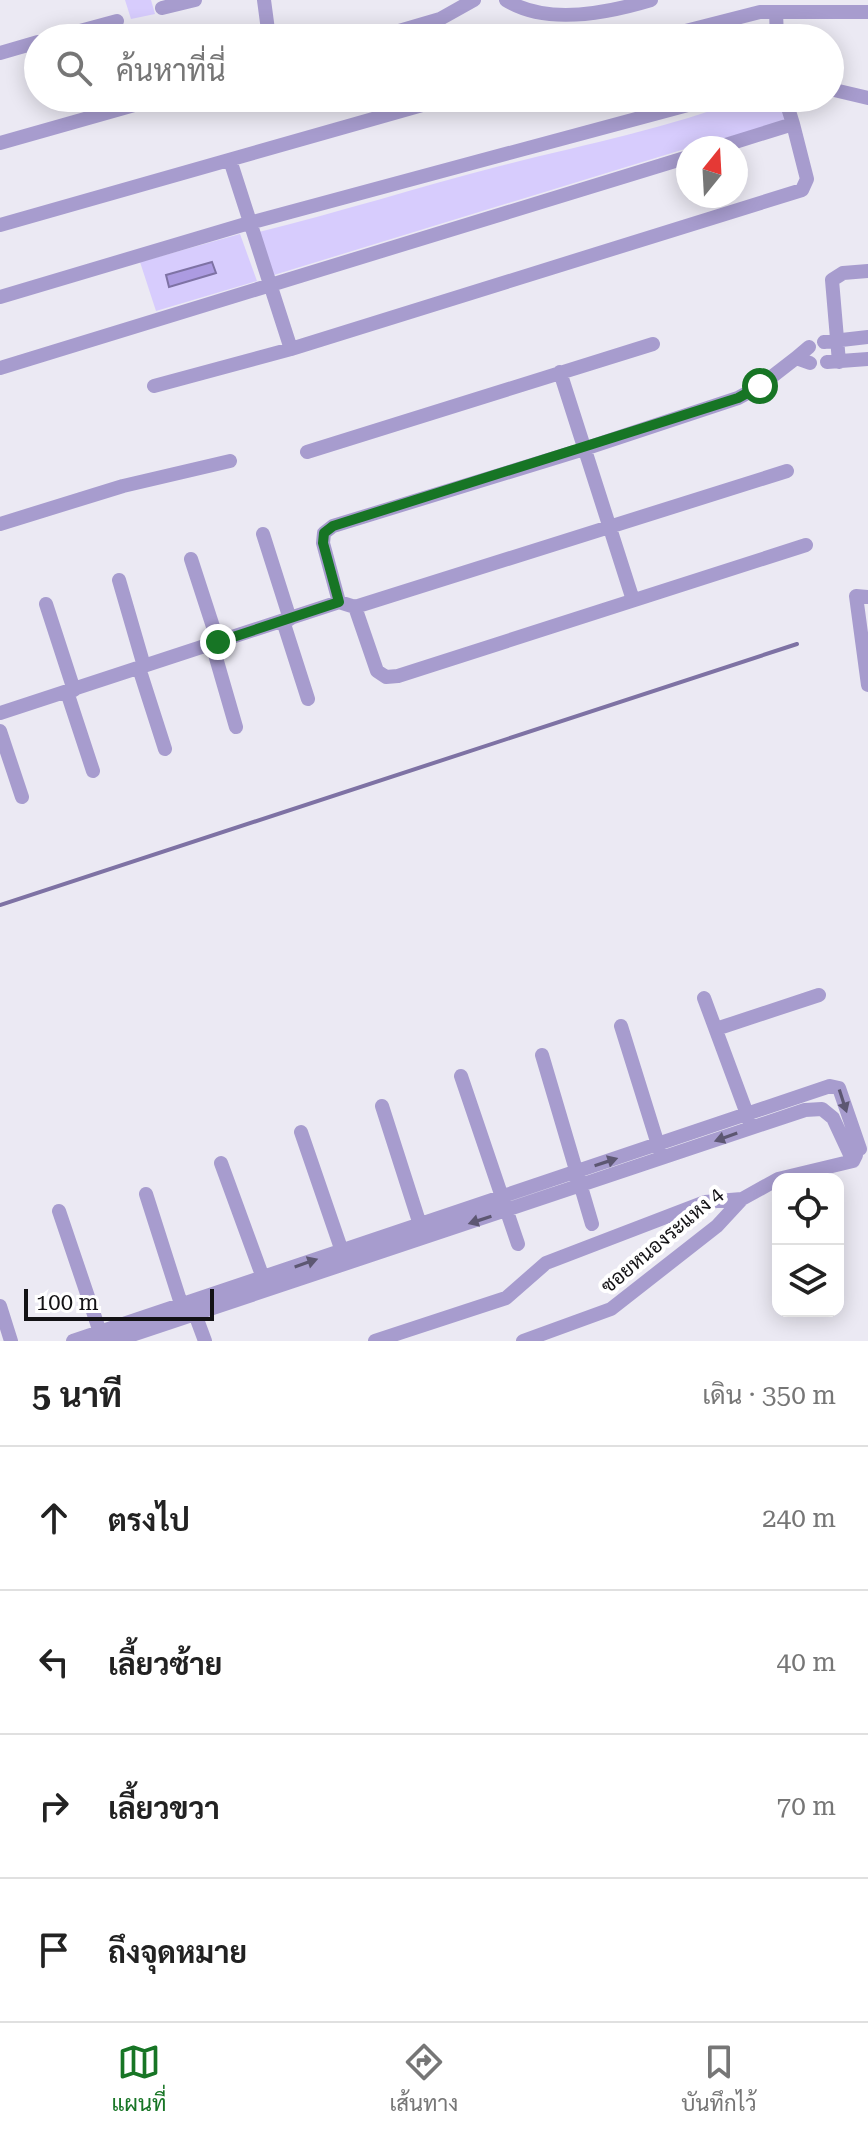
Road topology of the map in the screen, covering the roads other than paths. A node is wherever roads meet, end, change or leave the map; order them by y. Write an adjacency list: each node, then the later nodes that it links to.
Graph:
1 (195, 0): 6 (street)
2 (264, 0): 11 (street)
3 (474, 0): 12 (street)
4 (506, 0): 5 (street)
5 (651, 0)
6 (162, 8)
7 (776, 12): 8 (street); 13 (street); 14 (street)
8 (868, 12)
9 (117, 21): 10 (street)
10 (106, 24)
11 (268, 24)
12 (423, 24)
13 (707, 24)
14 (776, 24)
15 (24, 46): 16 (street)
16 (0, 53)
17 (844, 92): 18 (street)
18 (868, 98)
19 (110, 112): 25 (street)
20 (398, 112): 26 (street)
21 (662, 112): 28 (street)
22 (789, 112): 23 (street)
23 (793, 124): 24 (street); 37 (street)
24 (748, 138)
25 (0, 143)
26 (230, 160): 28 (street); 29 (street)
27 (676, 161): 31 (street)
28 (249, 223): 31 (street); 32 (street)
29 (0, 225)
30 (868, 271): 34 (street)
31 (270, 286): 37 (street); 39 (street)
32 (0, 297)
33 (868, 337): 34 (street)
34 (831, 341): 38 (street)
35 (653, 344): 40 (street)
36 (809, 347): 42 (street)
37 (291, 349): 41 (street)
38 (868, 359)
39 (0, 368)
40 (560, 372): 42 (street); 43 (street)
41 (154, 386)
42 (584, 449): 47 (street); 54 (street)
43 (307, 452)
44 (230, 461): 46 (street)
45 (787, 471): 47 (street)
46 (0, 524)
47 (612, 527): 53 (street); 56 (street)
48 (263, 534): 57 (street)
49 (806, 545): 53 (street)
50 (191, 559): 58 (street)
51 (119, 580): 59 (street)
52 (868, 597): 60 (street)
53 (633, 600): 56 (street)
54 (339, 602): 56 (street); 57 (street)
55 (46, 604): 61 (street)
56 (355, 607)
57 (286, 620): 58 (street); 62 (street)
58 (215, 643): 59 (street); 64 (street)
59 (141, 667): 61 (street); 66 (street)
60 (868, 685)
61 (70, 691): 63 (street); 67 (street)
62 (308, 699)
63 (0, 713)
64 (236, 727)
65 (0, 731): 68 (street)
66 (165, 749)
67 (93, 771)
68 (22, 797)
69 (819, 995): 72 (street)
70 (704, 998): 72 (street)
71 (621, 1026): 78 (street)
72 (716, 1029): 76 (street)
73 (542, 1055): 82 (street)
74 (461, 1076): 86 (street)
75 (382, 1106): 89 (street)
76 (750, 1120): 78 (street); 79 (street); 79 (street, one-way to 79)
77 (301, 1132): 91 (street)
78 (661, 1152): 82 (street)
79 (860, 1153): 81 (street, ซอยหนองระแหง 4)
80 (221, 1163): 92 (street)
81 (797, 1173)
82 (579, 1179): 86 (street); 88 (street)
83 (772, 1182): 85 (street, ซอยหนองระแหง 4)
84 (146, 1194): 94 (street)
85 (742, 1199): 100 (street); 101 (street, ซอยหนองระแหง 4)
86 (505, 1204): 89 (street); 90 (street)
87 (59, 1211): 95 (street)
88 (592, 1224)
89 (422, 1231): 91 (street)
90 (518, 1244)
91 (344, 1258): 92 (street)
92 (265, 1284): 94 (street)
93 (0, 1306): 96 (street)
94 (187, 1312): 95 (street); 98 (street); 99 (street)
95 (101, 1337): 97 (street)
96 (11, 1341)
97 (73, 1341)
98 (114, 1341)
99 (205, 1341)
100 (375, 1341)
101 (523, 1341)

